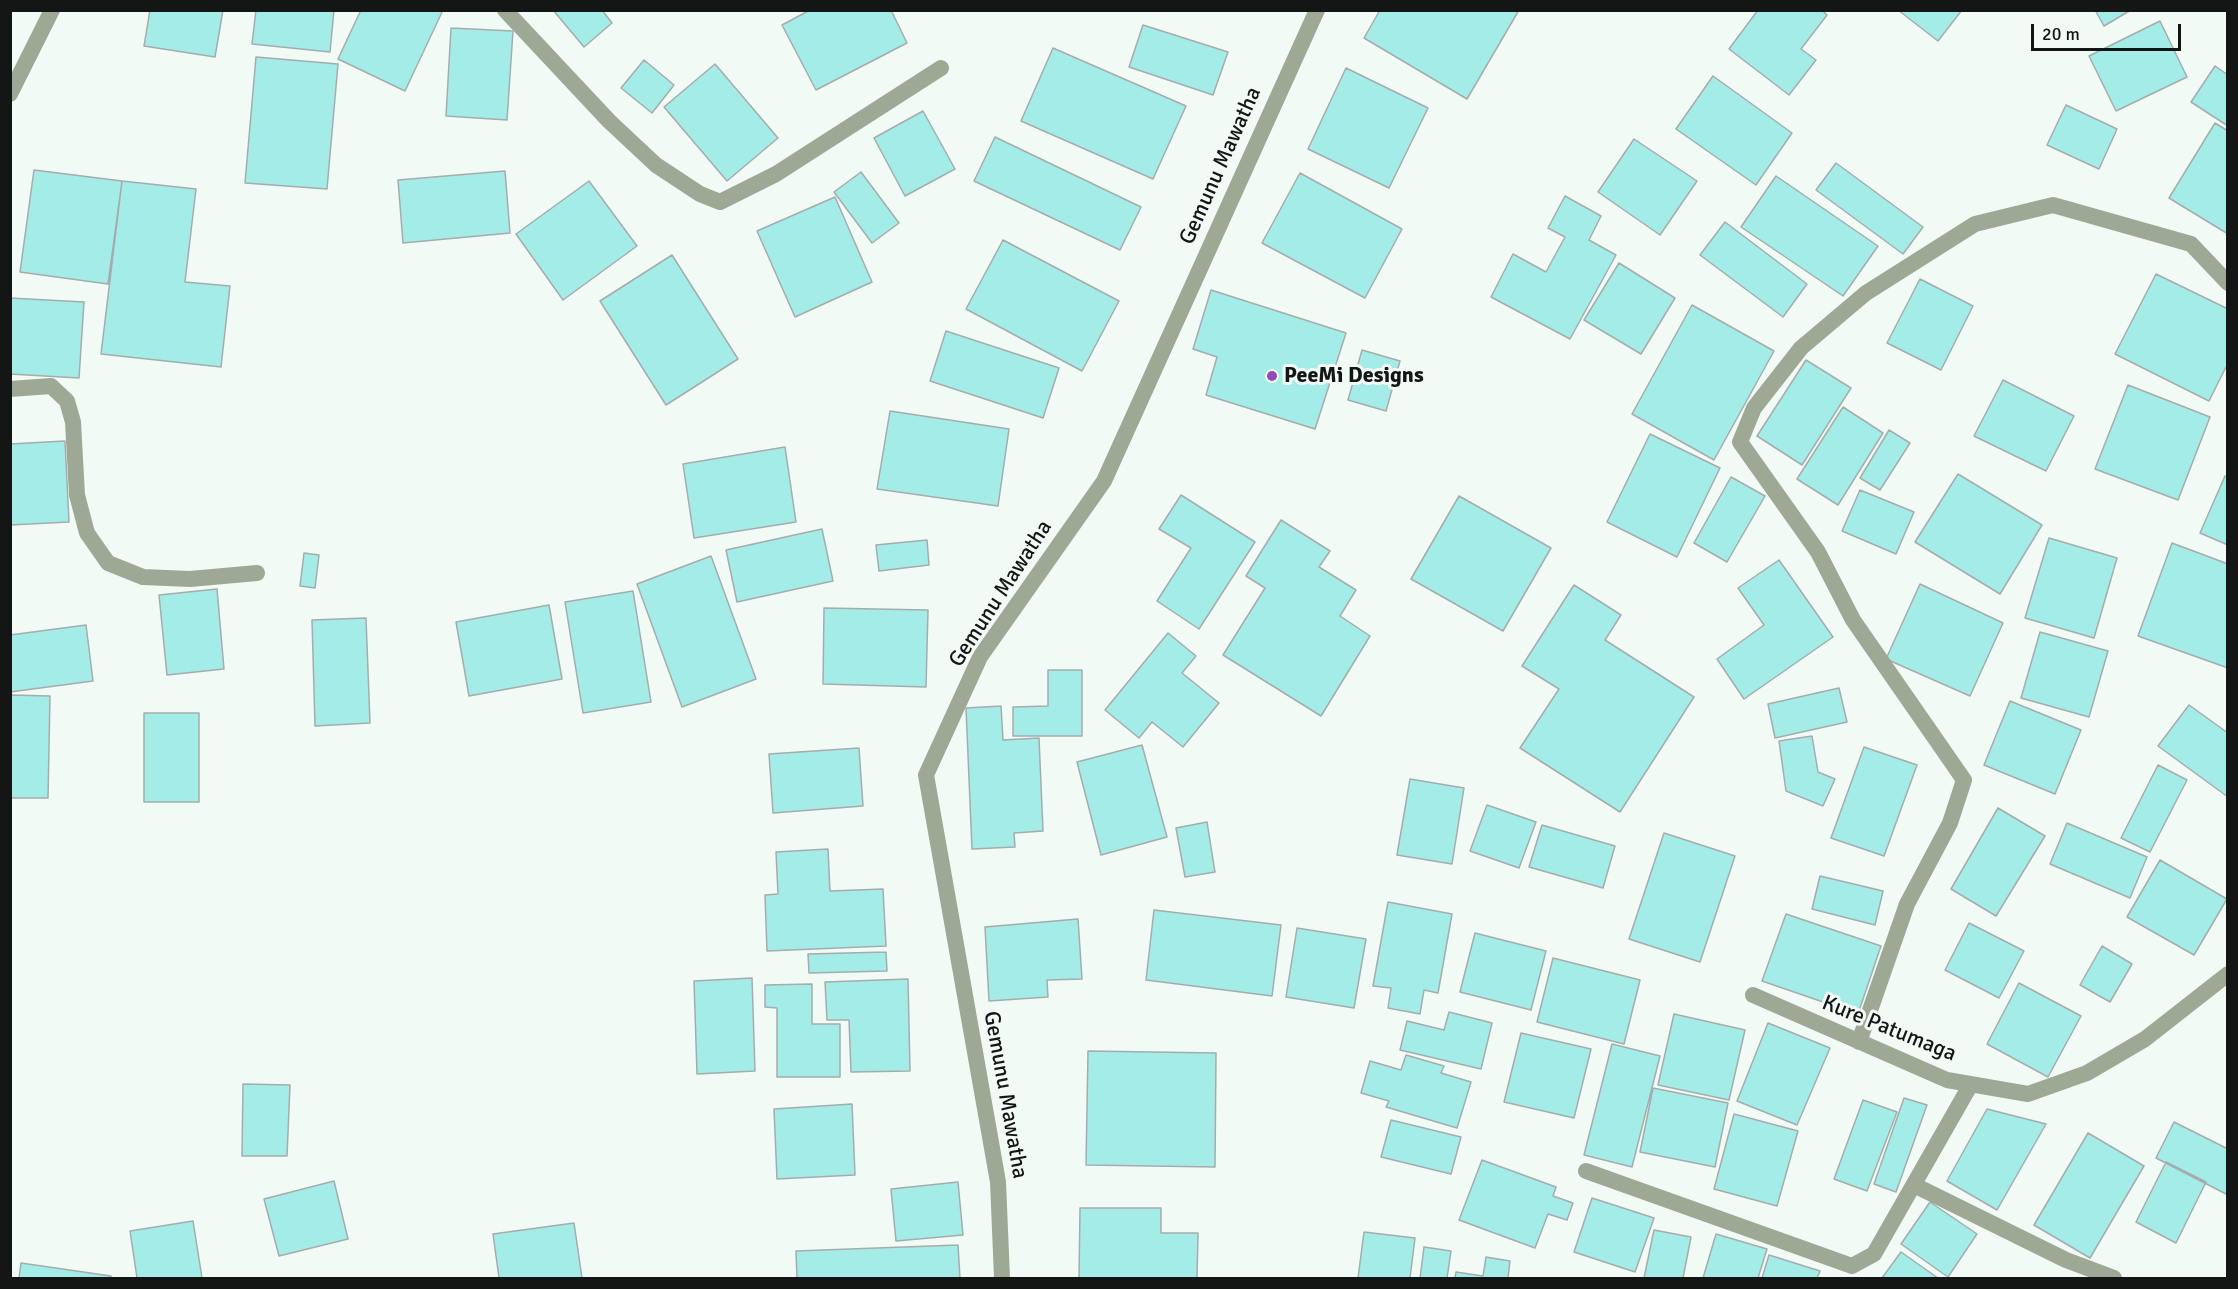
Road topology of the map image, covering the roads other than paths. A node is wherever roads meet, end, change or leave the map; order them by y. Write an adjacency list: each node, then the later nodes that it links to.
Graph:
1 (52, 10): 5 (street)
2 (505, 10): 4 (street)
3 (1317, 10): 16 (street, Gemunu Mawatha)
4 (941, 68)
5 (10, 94)
6 (2228, 283): 11 (street)
7 (10, 389): 8 (street)
8 (257, 573)
9 (2228, 974): 12 (street, Kure Patumaga)
10 (1752, 995): 11 (street, Kure Patumaga)
11 (1859, 1042): 12 (street, Kure Patumaga)
12 (1971, 1084): 14 (street)
13 (1586, 1171): 15 (street)
14 (1914, 1185): 15 (street); 17 (street)
15 (1849, 1274)
16 (1002, 1278)
17 (2114, 1278)

